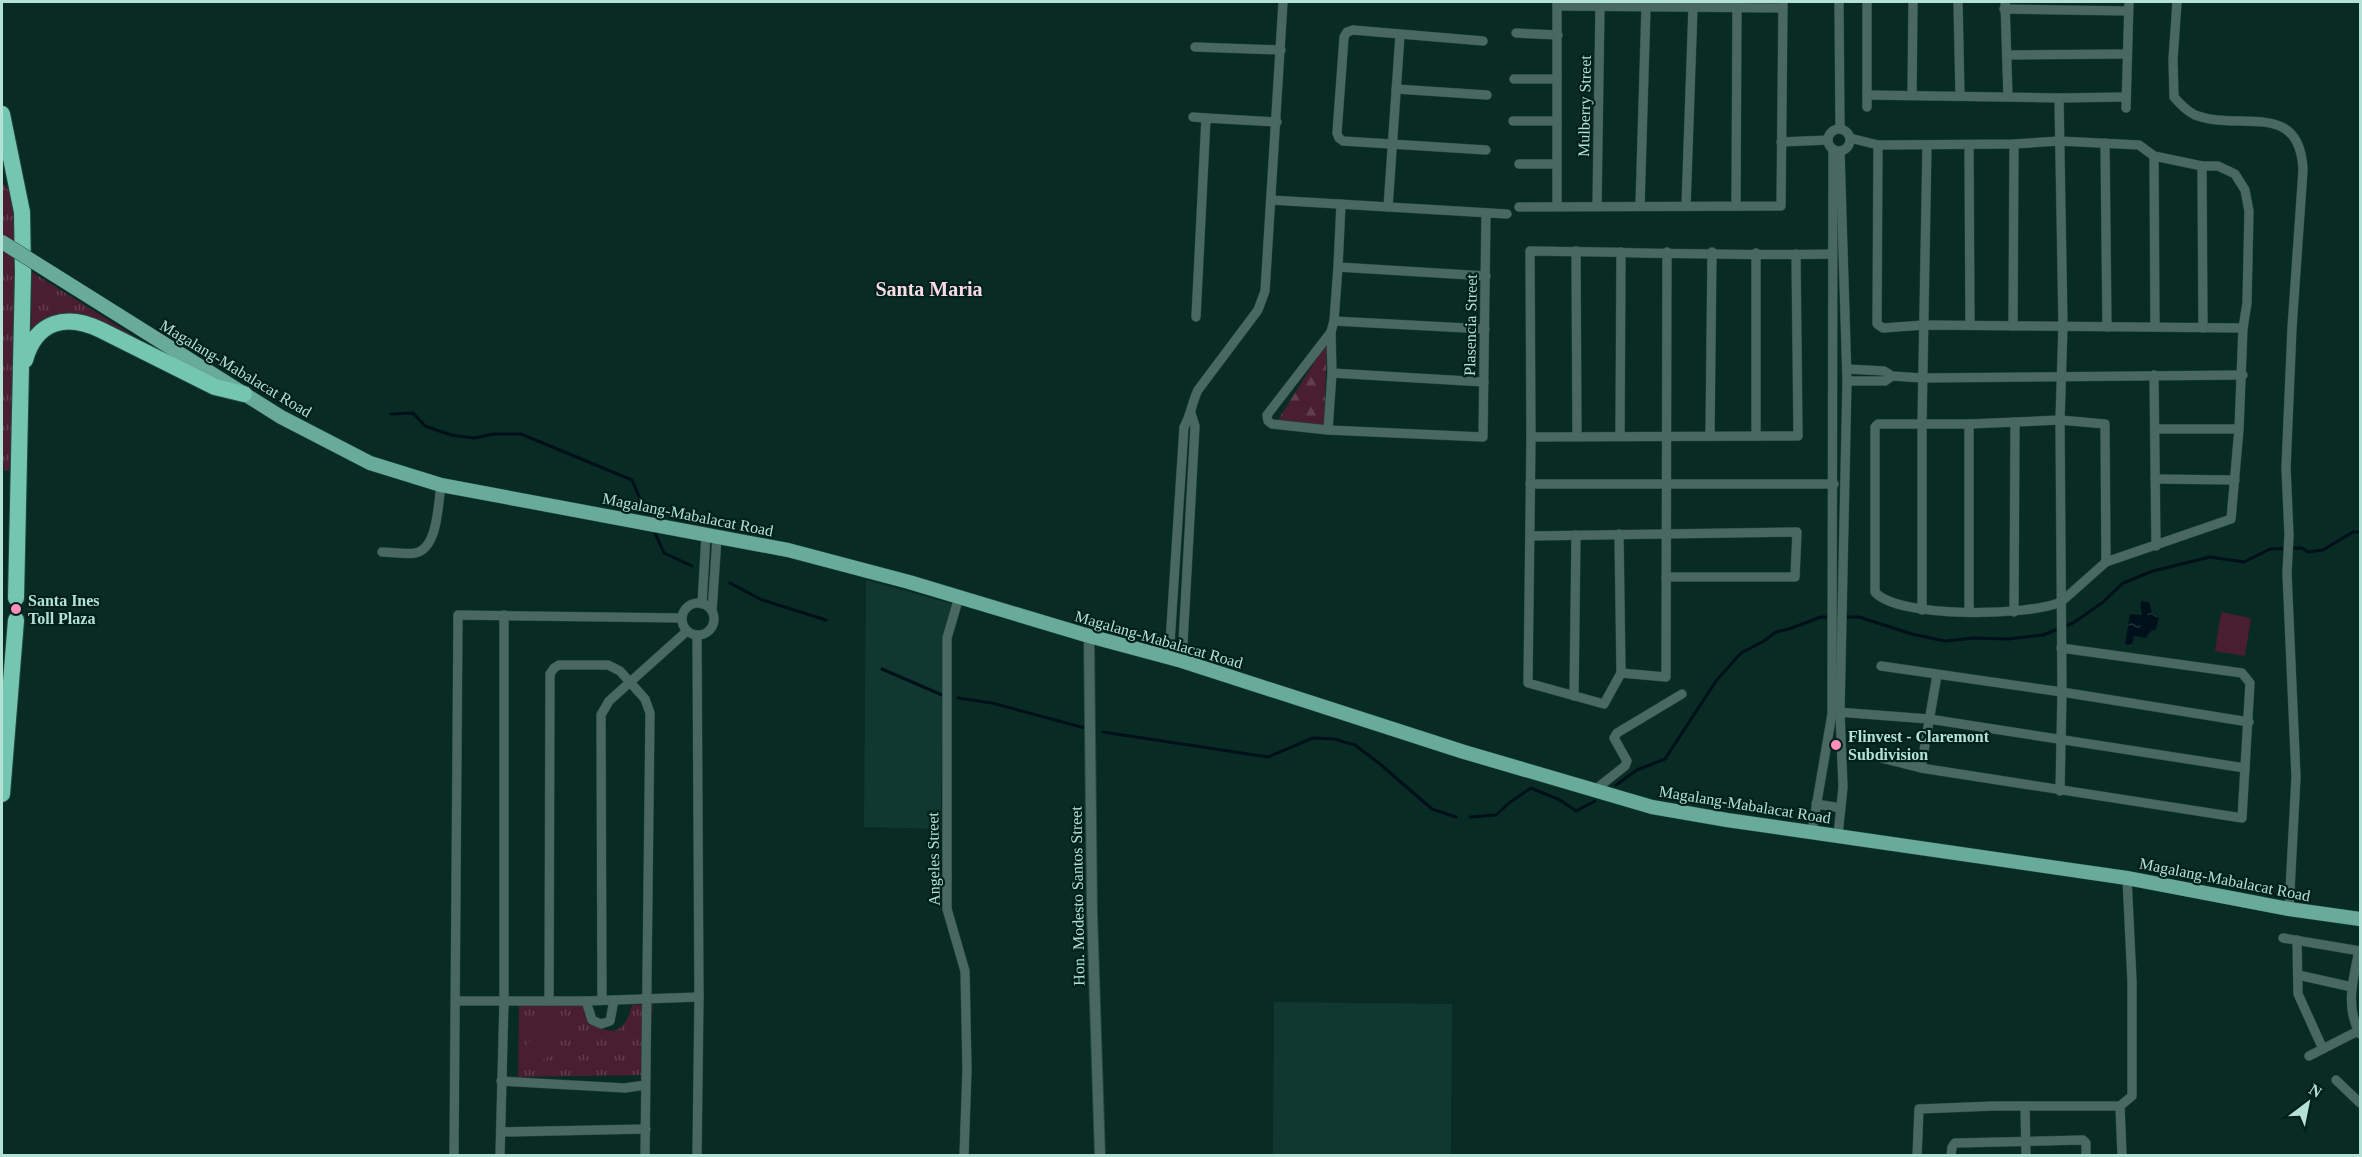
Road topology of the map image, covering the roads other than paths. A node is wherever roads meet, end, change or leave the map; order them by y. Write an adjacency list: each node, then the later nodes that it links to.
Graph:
1 (1283, 2): 20 (street)
2 (1839, 2): 41 (street)
3 (1867, 2): 27 (street)
4 (1913, 2): 28 (street)
5 (1958, 2): 29 (street)
6 (2177, 2): 176 (street)
7 (1557, 4): 11 (street); 17 (street)
8 (1737, 5): 9 (street); 14 (street); 66 (street)
9 (1783, 5): 45 (street)
10 (2004, 5): 12 (street); 22 (street)
11 (1600, 6): 13 (street); 63 (street, Mulberry Street)
12 (2129, 6): 21 (street)
13 (1646, 7): 14 (street); 64 (street)
14 (1693, 7): 65 (street)
15 (1516, 33): 17 (street)
16 (1400, 35): 18 (street); 25 (street); 46 (street)
17 (1558, 35): 24 (street)
18 (1484, 41)
19 (1195, 47): 20 (street)
20 (1281, 50): 40 (street)
21 (2126, 54): 22 (street); 31 (street)
22 (2007, 55): 30 (street)
23 (1514, 79): 24 (street)
24 (1557, 79): 39 (street)
25 (1396, 88): 26 (street); 46 (street)
26 (1488, 94)
27 (1867, 95): 28 (street); 33 (street)
28 (1912, 95): 29 (street)
29 (1960, 96): 30 (street)
30 (2008, 97): 32 (street)
31 (2126, 97): 32 (street); 34 (street)
32 (2059, 98): 44 (street)
33 (1867, 107)
34 (2126, 108)
35 (2, 114): 60 (highway)
36 (1193, 117): 37 (street)
37 (1206, 118): 40 (street); 81 (street)
38 (1513, 121): 39 (street)
39 (1557, 121): 56 (street)
40 (1277, 122): 59 (street)
41 (1840, 129): 42 (street); 43 (street)
42 (1850, 138): 49 (street); 53 (street)
43 (1827, 140): 45 (street); 53 (street)
44 (2059, 141): 47 (street); 48 (street); 86 (street)
45 (1781, 142): 66 (street)
46 (1392, 143): 52 (street); 67 (street)
47 (2105, 143): 54 (street); 87 (street)
48 (2014, 144): 51 (street); 85 (street)
49 (1878, 145): 50 (street); 83 (street)
50 (1927, 145): 51 (street); 83 (street)
51 (1969, 145): 84 (street)
52 (1486, 150)
53 (1837, 151): 78 (street); 94 (street)
54 (2154, 156): 57 (street); 88 (street)
55 (1519, 164): 56 (street)
56 (1556, 164): 62 (street)
57 (2202, 166): 89 (street); 90 (street)
58 (2, 178): 60 (highway)
59 (1271, 200): 61 (street); 104 (street)
60 (19, 201): 93 (highway)
61 (1341, 204): 67 (street); 79 (street)
62 (1557, 206): 63 (street); 68 (street)
63 (1597, 206): 64 (street)
64 (1640, 206): 65 (street)
65 (1686, 206): 66 (street)
66 (1736, 206)
67 (1388, 207): 69 (street)
68 (1519, 207)
69 (1486, 213): 70 (street); 80 (street, Plasencia Street)
70 (1507, 214)
71 (2, 242): 103 (main road, Magalang-Mabalacat Road, bridge)
72 (1576, 251): 73 (street); 112 (street); 117 (street)
73 (1621, 252): 74 (street); 113 (street)
74 (1666, 252): 75 (street); 114 (street)
75 (1712, 252): 76 (street); 115 (street)
76 (1756, 253): 77 (street); 116 (street)
77 (1796, 254): 78 (street); 116 (street)
78 (1832, 254): 121 (street)
79 (1338, 267): 80 (street); 82 (street)
80 (1485, 276): 91 (street, Plasencia Street)
81 (1196, 317)
82 (1334, 321): 91 (street); 92 (street)
83 (1923, 325): 84 (street); 100 (street)
84 (1970, 326): 85 (street)
85 (2013, 326): 86 (street)
86 (2063, 326): 87 (street); 99 (street)
87 (2107, 327): 88 (street)
88 (2155, 327): 89 (street)
89 (2203, 328): 90 (street)
90 (2243, 328): 97 (street)
91 (1485, 329): 102 (street, Plasencia Street)
92 (1331, 332): 95 (street); 111 (street)
93 (22, 369): 103 (highway); 137 (highway)
94 (1846, 369): 98 (street); 101 (street)
95 (1332, 373): 102 (street); 111 (street)
96 (2154, 375): 97 (street); 99 (street); 109 (street)
97 (2243, 375): 110 (street)
98 (1892, 376): 100 (street); 101 (street)
99 (2061, 376): 100 (street); 105 (street)
100 (1922, 378): 108 (street)
101 (1848, 381): 122 (street)
102 (1484, 382): 111 (street, Plasencia Street)
103 (244, 394): 123 (main road, Magalang-Mabalacat Road)
104 (1191, 414): 150 (street); 151 (street)
105 (2060, 420): 106 (street); 132 (street); 138 (street)
106 (2015, 422): 107 (street); 143 (street)
107 (1969, 424): 108 (street); 142 (street)
108 (1922, 425): 140 (street); 140 (street)
109 (2156, 429): 110 (street); 118 (street)
110 (2239, 429): 119 (street)
111 (1328, 430)
112 (1577, 436): 113 (street); 117 (street)
113 (1620, 436): 114 (street)
114 (1665, 436): 115 (street); 124 (street)
115 (1710, 436): 116 (street)
116 (1756, 436)
117 (1531, 437): 120 (street)
118 (2155, 478): 119 (street); 130 (street)
119 (2235, 480): 130 (street)
120 (1530, 484): 124 (street); 128 (street)
121 (1830, 484): 122 (street); 124 (street); 134 (street)
122 (1844, 484): 135 (street)
123 (441, 485): 129 (main road, Magalang-Mabalacat Road); 131 (street)
124 (1666, 485): 126 (street)
125 (1619, 534): 126 (street); 127 (street); 155 (street)
126 (1666, 534): 133 (street); 133 (street)
127 (1576, 535): 128 (street); 160 (street)
128 (1530, 536): 160 (street)
129 (711, 542): 136 (main road, Magalang-Mabalacat Road); 139 (street); 141 (street)
130 (2156, 546): 132 (street)
131 (382, 552)
132 (2106, 562): 138 (street)
133 (1666, 578): 155 (street)
134 (1831, 579): 135 (street); 161 (street)
135 (1844, 580): 161 (street)
136 (959, 597): 149 (main road, Magalang-Mabalacat Road); 208 (street, Angeles Street)
137 (16, 598)
138 (2061, 602): 143 (street); 152 (street)
139 (702, 604): 141 (street); 145 (street)
140 (1922, 610): 142 (street)
141 (712, 611): 148 (street)
142 (1969, 612): 143 (street)
143 (2014, 612)
144 (504, 615): 145 (street); 186 (street); 188 (street)
145 (682, 618): 147 (street)
146 (16, 620): 170 (highway)
147 (687, 631): 148 (street); 157 (street)
148 (697, 635): 183 (street)
149 (1089, 636): 153 (main road, Magalang-Mabalacat Road); 209 (street, Hon. Modesto Santos Street)
150 (1171, 639): 151 (street); 153 (street)
151 (1183, 640): 153 (street)
152 (2061, 644): 158 (street); 163 (street)
153 (1176, 659): 168 (main road, Magalang-Mabalacat Road)
154 (1881, 666): 156 (street)
155 (1621, 673): 160 (street)
156 (1937, 675): 158 (street); 162 (street)
157 (629, 682): 184 (street); 185 (street); 189 (street)
158 (2062, 692): 163 (street); 164 (street)
159 (1682, 694): 168 (street)
160 (1574, 696)
161 (1836, 713): 162 (street); 171 (street); 172 (street)
162 (1929, 719): 164 (street); 166 (street)
163 (2249, 722): 167 (street)
164 (2060, 741): 167 (street); 169 (street)
165 (1881, 758): 166 (street)
166 (1921, 768): 169 (street)
167 (2245, 768): 169 (street)
168 (1596, 789): 173 (main road, Magalang-Mabalacat Road)
169 (2060, 790)
170 (2, 794)
171 (1816, 804): 172 (street); 173 (street)
172 (1841, 808): 174 (street)
173 (1812, 831): 174 (main road, Magalang-Mabalacat Road)
174 (1838, 835): 175 (main road, Magalang-Mabalacat Road)
175 (2127, 878): 176 (main road, Magalang-Mabalacat Road); 199 (street)
176 (2289, 909): 177 (main road, Magalang-Mabalacat Road)
177 (2361, 919)
178 (2283, 938): 179 (street)
179 (2297, 940): 180 (street); 181 (street)
180 (2360, 951): 182 (street)
181 (2298, 975): 182 (street); 192 (street)
182 (2352, 987): 191 (street)
183 (699, 997): 184 (street); 207 (street)
184 (648, 998): 187 (street); 196 (street)
185 (602, 999): 187 (street); 190 (street)
186 (504, 1000): 188 (street); 189 (street); 195 (street)
187 (614, 1000): 190 (street)
188 (456, 1001): 204 (street)
189 (549, 1001): 190 (street)
190 (586, 1002)
191 (2360, 1031): 192 (street)
192 (2323, 1049): 193 (street)
193 (2309, 1056)
194 (2336, 1080): 197 (street)
195 (501, 1081): 196 (street); 201 (street)
196 (645, 1085): 200 (street)
197 (2361, 1102)
198 (2025, 1106): 199 (street); 202 (street); 210 (street)
199 (2120, 1106): 215 (street)
200 (646, 1129): 201 (street); 206 (street)
201 (502, 1132): 205 (street)
202 (2026, 1143): 203 (street); 213 (street); 214 (street)
203 (1989, 1144): 211 (street); 212 (street)
204 (454, 1155)
205 (500, 1155)
206 (645, 1155)
207 (697, 1155)
208 (964, 1155)
209 (1100, 1155)
210 (1917, 1155)
211 (1951, 1155)
212 (1990, 1155)
213 (2026, 1155)
214 (2086, 1155)
215 (2122, 1155)

